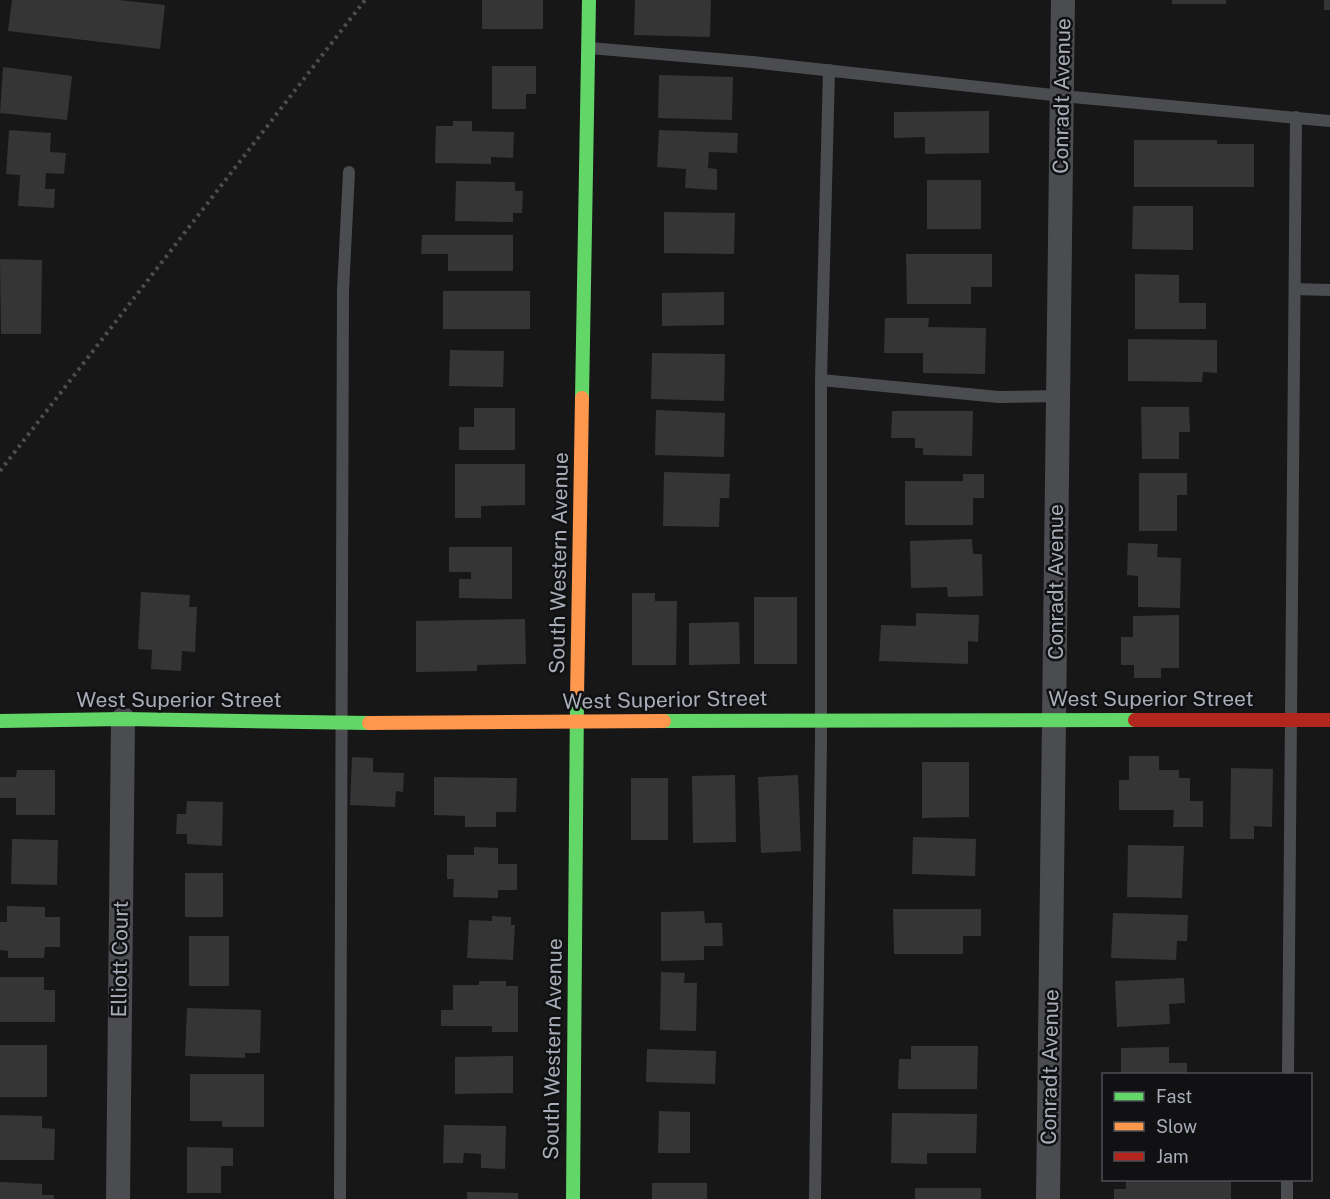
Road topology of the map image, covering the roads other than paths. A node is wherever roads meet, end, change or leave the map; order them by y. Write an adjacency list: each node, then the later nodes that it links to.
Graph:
1 (589, 0): 3 (street, South Western Avenue)
2 (1064, 0): 5 (street, Conradt Avenue)
3 (590, 48): 4 (lane); 19 (street, South Western Avenue)
4 (829, 70): 5 (lane); 11 (lane)
5 (1062, 96): 6 (lane); 12 (street, Conradt Avenue)
6 (1296, 117): 7 (lane); 9 (lane)
7 (1330, 121)
8 (349, 172): 20 (lane)
9 (1295, 289): 10 (lane); 16 (lane)
10 (1330, 290)
11 (821, 380): 12 (lane); 14 (lane)
12 (1058, 396): 15 (street, Conradt Avenue)
13 (123, 718): 18 (street, West Superior Street); 20 (street, West Superior Street); 23 (street, Elliott Court)
14 (821, 720): 15 (street, West Superior Street); 19 (street, West Superior Street); 26 (lane)
15 (1055, 720): 16 (street, West Superior Street); 27 (street, Conradt Avenue)
16 (1291, 720): 17 (street, West Superior Street); 21 (lane)
17 (1330, 720)
18 (0, 721)
19 (577, 722): 20 (street, West Superior Street); 25 (street, South Western Avenue)
20 (341, 723): 24 (lane)
21 (1288, 1073)
22 (1287, 1181): 28 (lane)
23 (118, 1199)
24 (339, 1199)
25 (573, 1199)
26 (815, 1199)
27 (1048, 1199)
28 (1287, 1199)

